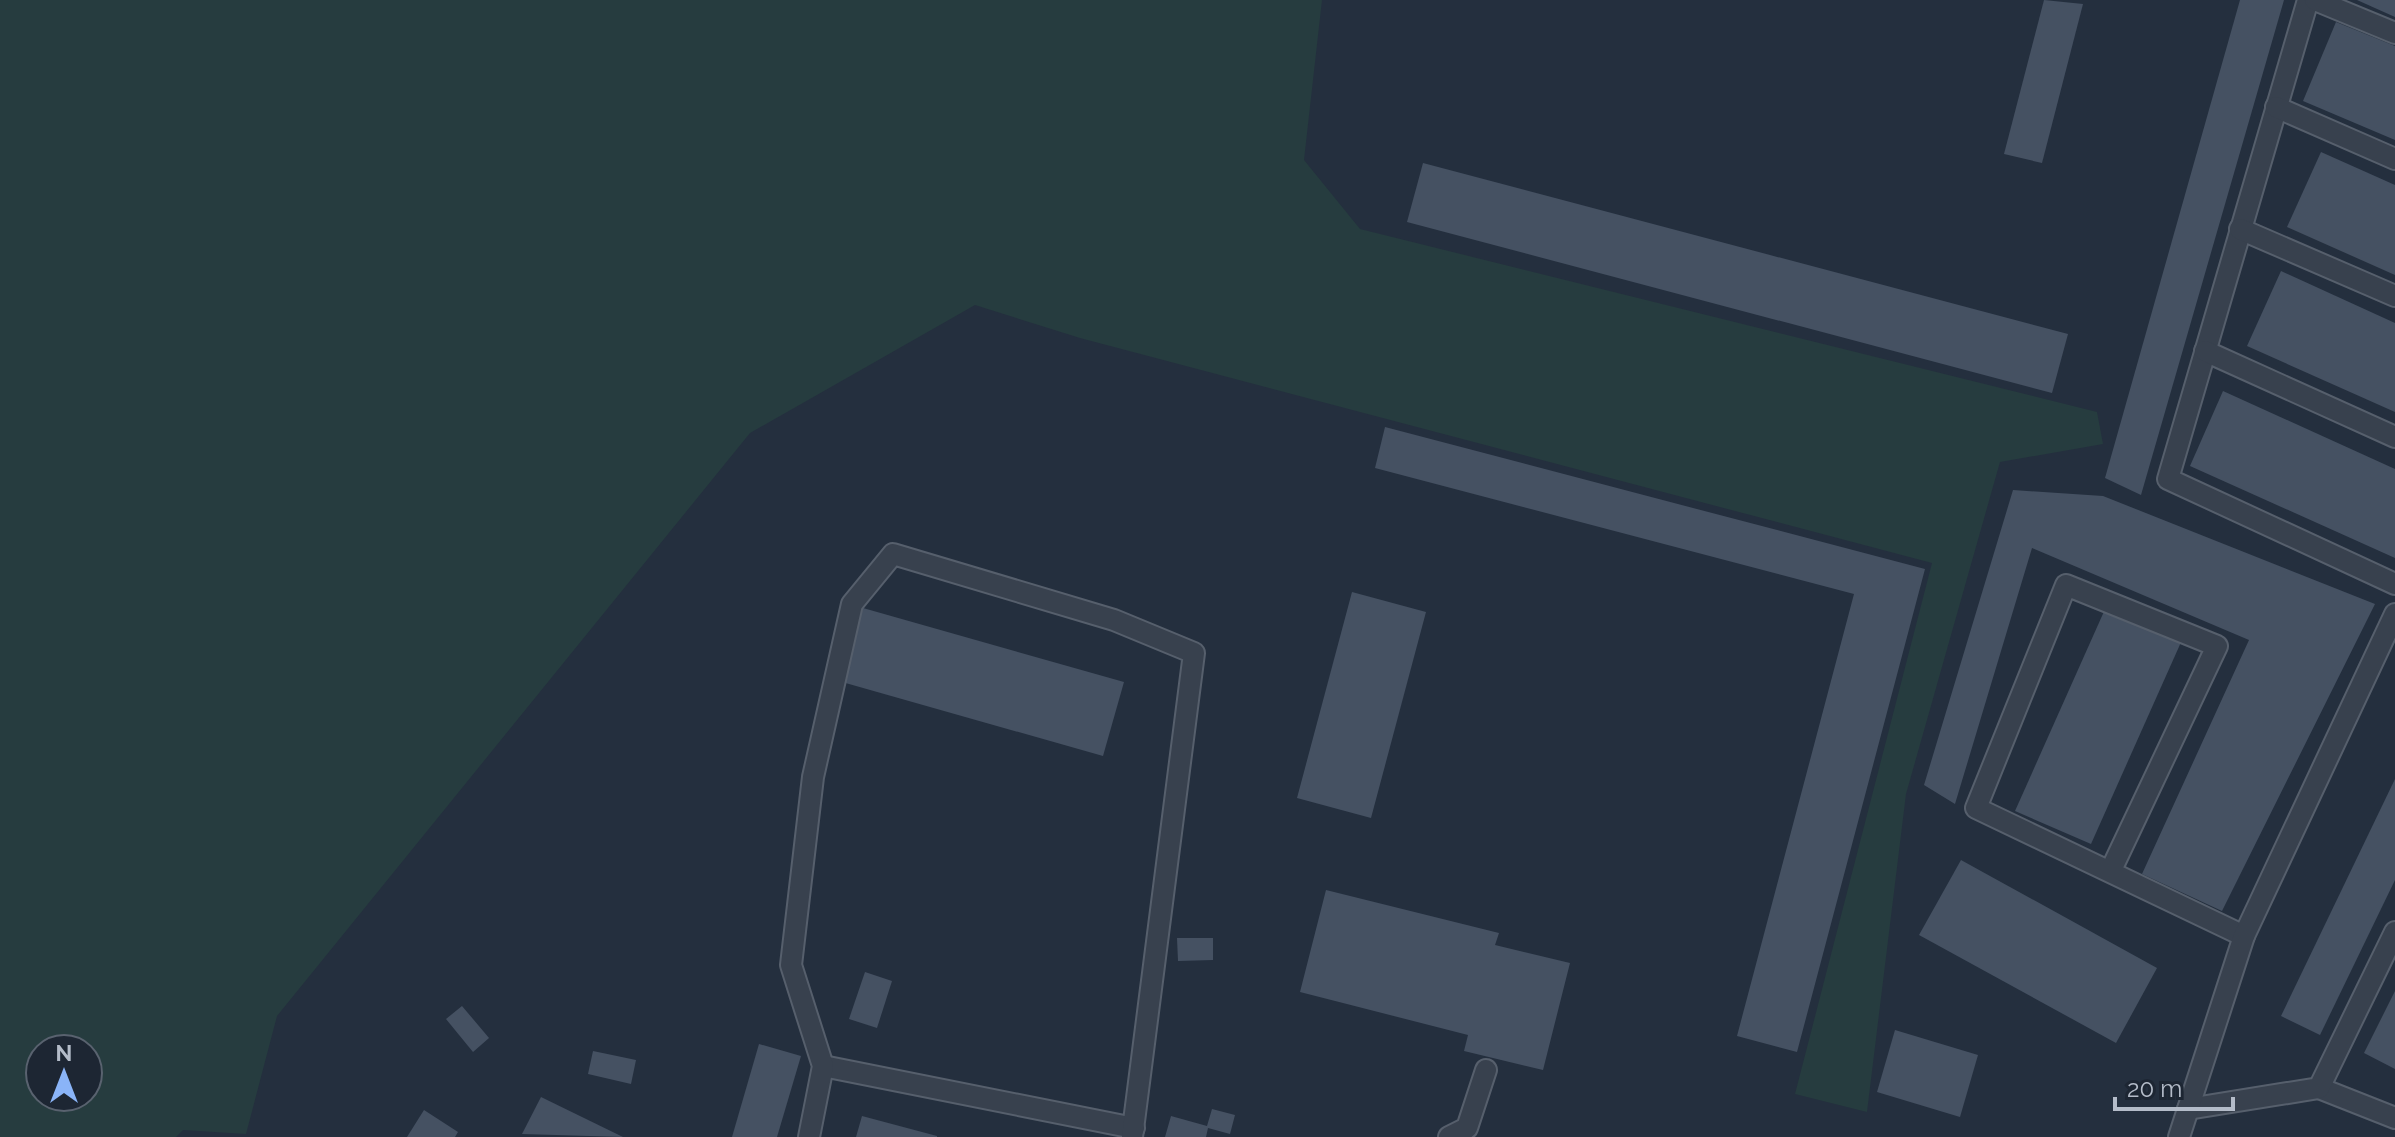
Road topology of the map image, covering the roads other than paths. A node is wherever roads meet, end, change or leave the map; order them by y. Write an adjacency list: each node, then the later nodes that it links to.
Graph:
1 (2308, 0): 4 (lane)
2 (2315, 0): 3 (lane)
3 (2395, 33)
4 (2276, 107): 5 (lane); 6 (lane)
5 (2395, 159)
6 (2240, 229): 7 (lane); 8 (lane)
7 (2395, 296)
8 (2205, 351): 9 (lane); 10 (lane)
9 (2395, 437)
10 (2395, 584)
11 (2395, 614): 14 (lane)
12 (2111, 870): 12 (lane); 14 (lane)
13 (2395, 932): 17 (lane)
14 (2244, 936): 18 (lane)
15 (823, 1066): 20 (lane); 20 (lane); 21 (lane)
16 (1486, 1070): 22 (lane)
17 (2319, 1088): 18 (lane); 19 (lane)
18 (2188, 1109): 23 (lane)
19 (2395, 1118)
20 (1133, 1132)
21 (809, 1137)
22 (1449, 1137)
23 (2179, 1137)

